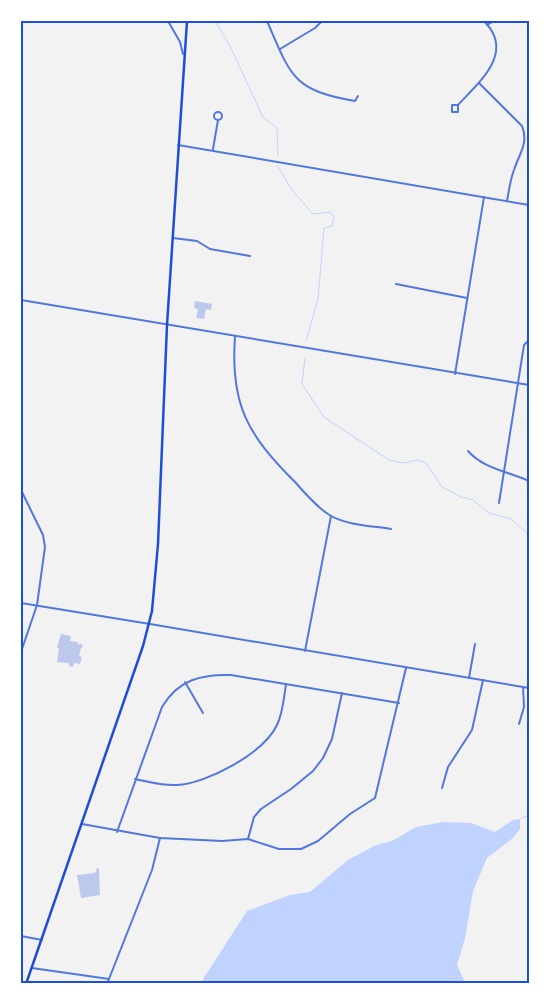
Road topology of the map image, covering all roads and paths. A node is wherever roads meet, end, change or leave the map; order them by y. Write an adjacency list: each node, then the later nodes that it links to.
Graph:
1 (168, 21): 9 (street)
2 (187, 21): 9 (main road)
3 (268, 21): 8 (street)
4 (322, 21): 8 (street)
5 (484, 21): 7 (street)
6 (494, 21): 7 (street)
7 (487, 25): 10 (street)
8 (280, 49): 11 (street)
9 (184, 54): 14 (main road)
10 (479, 83): 12 (street); 17 (street)
11 (358, 96)
12 (458, 105)
13 (218, 120): 15 (street)
14 (178, 145): 15 (street); 19 (main road)
15 (213, 149): 16 (street)
16 (484, 197): 17 (street); 22 (street)
17 (507, 201): 18 (street)
18 (529, 205)
19 (173, 238): 20 (street); 24 (main road)
20 (250, 256)
21 (396, 284): 22 (street)
22 (467, 298): 27 (street)
23 (21, 300): 24 (street)
24 (167, 325): 25 (street); 39 (main road)
25 (235, 336): 27 (street); 35 (street)
26 (529, 340): 28 (street)
27 (455, 374): 28 (street)
28 (518, 384): 29 (street); 31 (street)
29 (529, 385)
30 (468, 451): 31 (street)
31 (504, 472): 32 (street); 34 (street)
32 (529, 481)
33 (21, 490): 38 (street)
34 (499, 503)
35 (331, 516): 36 (street); 41 (street)
36 (391, 529)
37 (21, 603): 38 (street)
38 (37, 605): 39 (street); 42 (street)
39 (150, 624): 41 (street); 56 (main road)
40 (475, 644): 44 (street)
41 (305, 651): 43 (street)
42 (21, 652)
43 (406, 668): 44 (street); 51 (street)
44 (469, 678): 45 (street)
45 (483, 680): 48 (street); 55 (street)
46 (185, 682): 47 (street); 52 (street); 54 (street)
47 (286, 684): 50 (street); 54 (street)
48 (523, 687): 49 (street); 53 (street)
49 (529, 688)
50 (342, 692): 51 (street); 59 (street)
51 (399, 703): 59 (street)
52 (203, 713)
53 (519, 724)
54 (135, 779): 57 (street)
55 (442, 788)
56 (82, 824): 57 (street); 61 (main road)
57 (117, 832): 58 (street)
58 (160, 838): 59 (street); 63 (street)
59 (248, 839)
60 (21, 936): 61 (street)
61 (42, 940): 62 (main road)
62 (32, 968): 63 (street); 64 (main road)
63 (109, 979): 65 (street)
64 (26, 984)
65 (107, 984)

